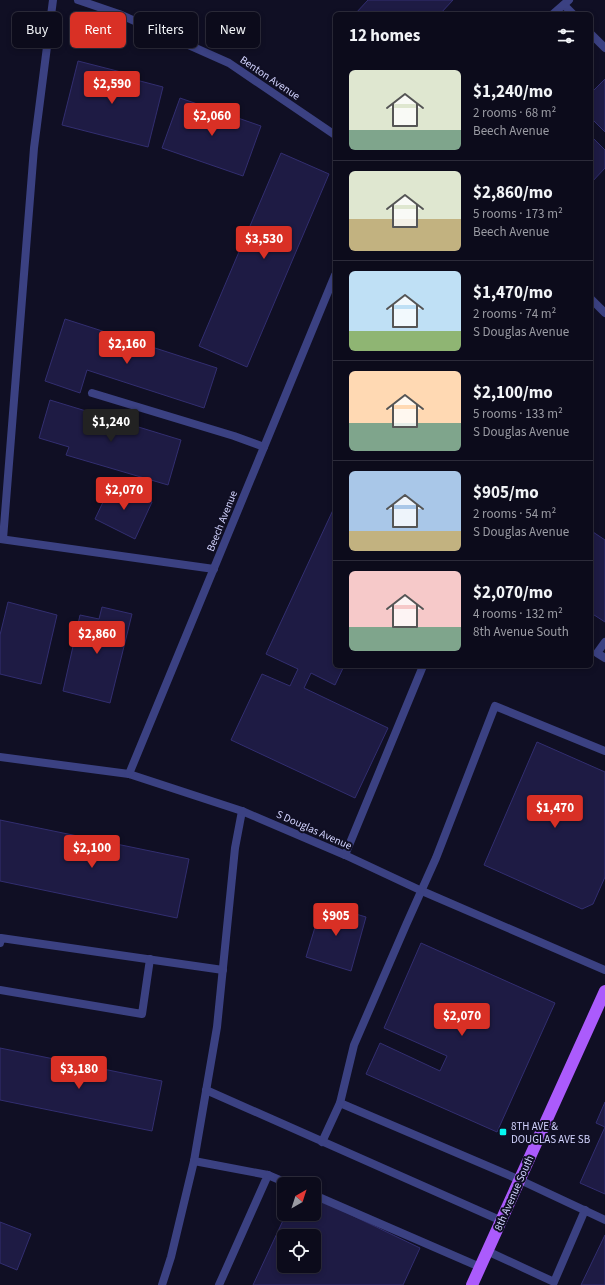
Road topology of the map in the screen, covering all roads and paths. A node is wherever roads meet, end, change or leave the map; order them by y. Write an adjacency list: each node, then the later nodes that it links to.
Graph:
1 (53, 0): 14 (street)
2 (78, 0): 8 (street, Benton Avenue)
3 (566, 2): 4 (street); 5 (street)
4 (555, 12)
5 (572, 12)
6 (593, 36): 7 (street)
7 (605, 48)
8 (333, 134)
9 (333, 280): 13 (street, Beech Avenue)
10 (593, 302): 11 (street)
11 (605, 313)
12 (92, 393): 13 (street)
13 (264, 447): 15 (street, Beech Avenue)
14 (2, 539): 15 (street)
15 (214, 569): 21 (street, Beech Avenue)
16 (605, 642): 17 (street)
17 (605, 658)
18 (422, 668): 23 (street)
19 (605, 751): 24 (street)
20 (0, 757): 21 (street, S Douglas Avenue)
21 (129, 774): 22 (street, S Douglas Avenue)
22 (242, 811): 23 (street, S Douglas Avenue); 27 (street)
23 (344, 855): 24 (street, S Douglas Avenue)
24 (422, 891): 28 (street, S Douglas Avenue); 32 (street)
25 (0, 943): 26 (street)
26 (150, 959): 27 (street); 29 (street)
27 (222, 970): 31 (street)
28 (605, 970)
29 (0, 990)
30 (605, 991): 37 (main road, 8th Avenue South)
31 (206, 1090): 33 (street); 34 (street)
32 (340, 1103): 33 (street); 37 (street)
33 (322, 1142): 41 (street)
34 (194, 1161): 35 (street); 44 (street)
35 (268, 1175): 36 (street); 45 (street)
36 (277, 1179)
37 (520, 1180): 39 (street); 41 (main road, 8th Avenue South)
38 (321, 1198): 43 (street)
39 (585, 1210): 40 (street); 42 (street)
40 (605, 1220)
41 (502, 1221): 42 (main road, 8th Avenue South)
42 (487, 1251): 43 (main road, 8th Avenue South)
43 (480, 1267): 46 (main road, 8th Avenue South)
44 (162, 1285)
45 (219, 1285)
46 (472, 1285)

